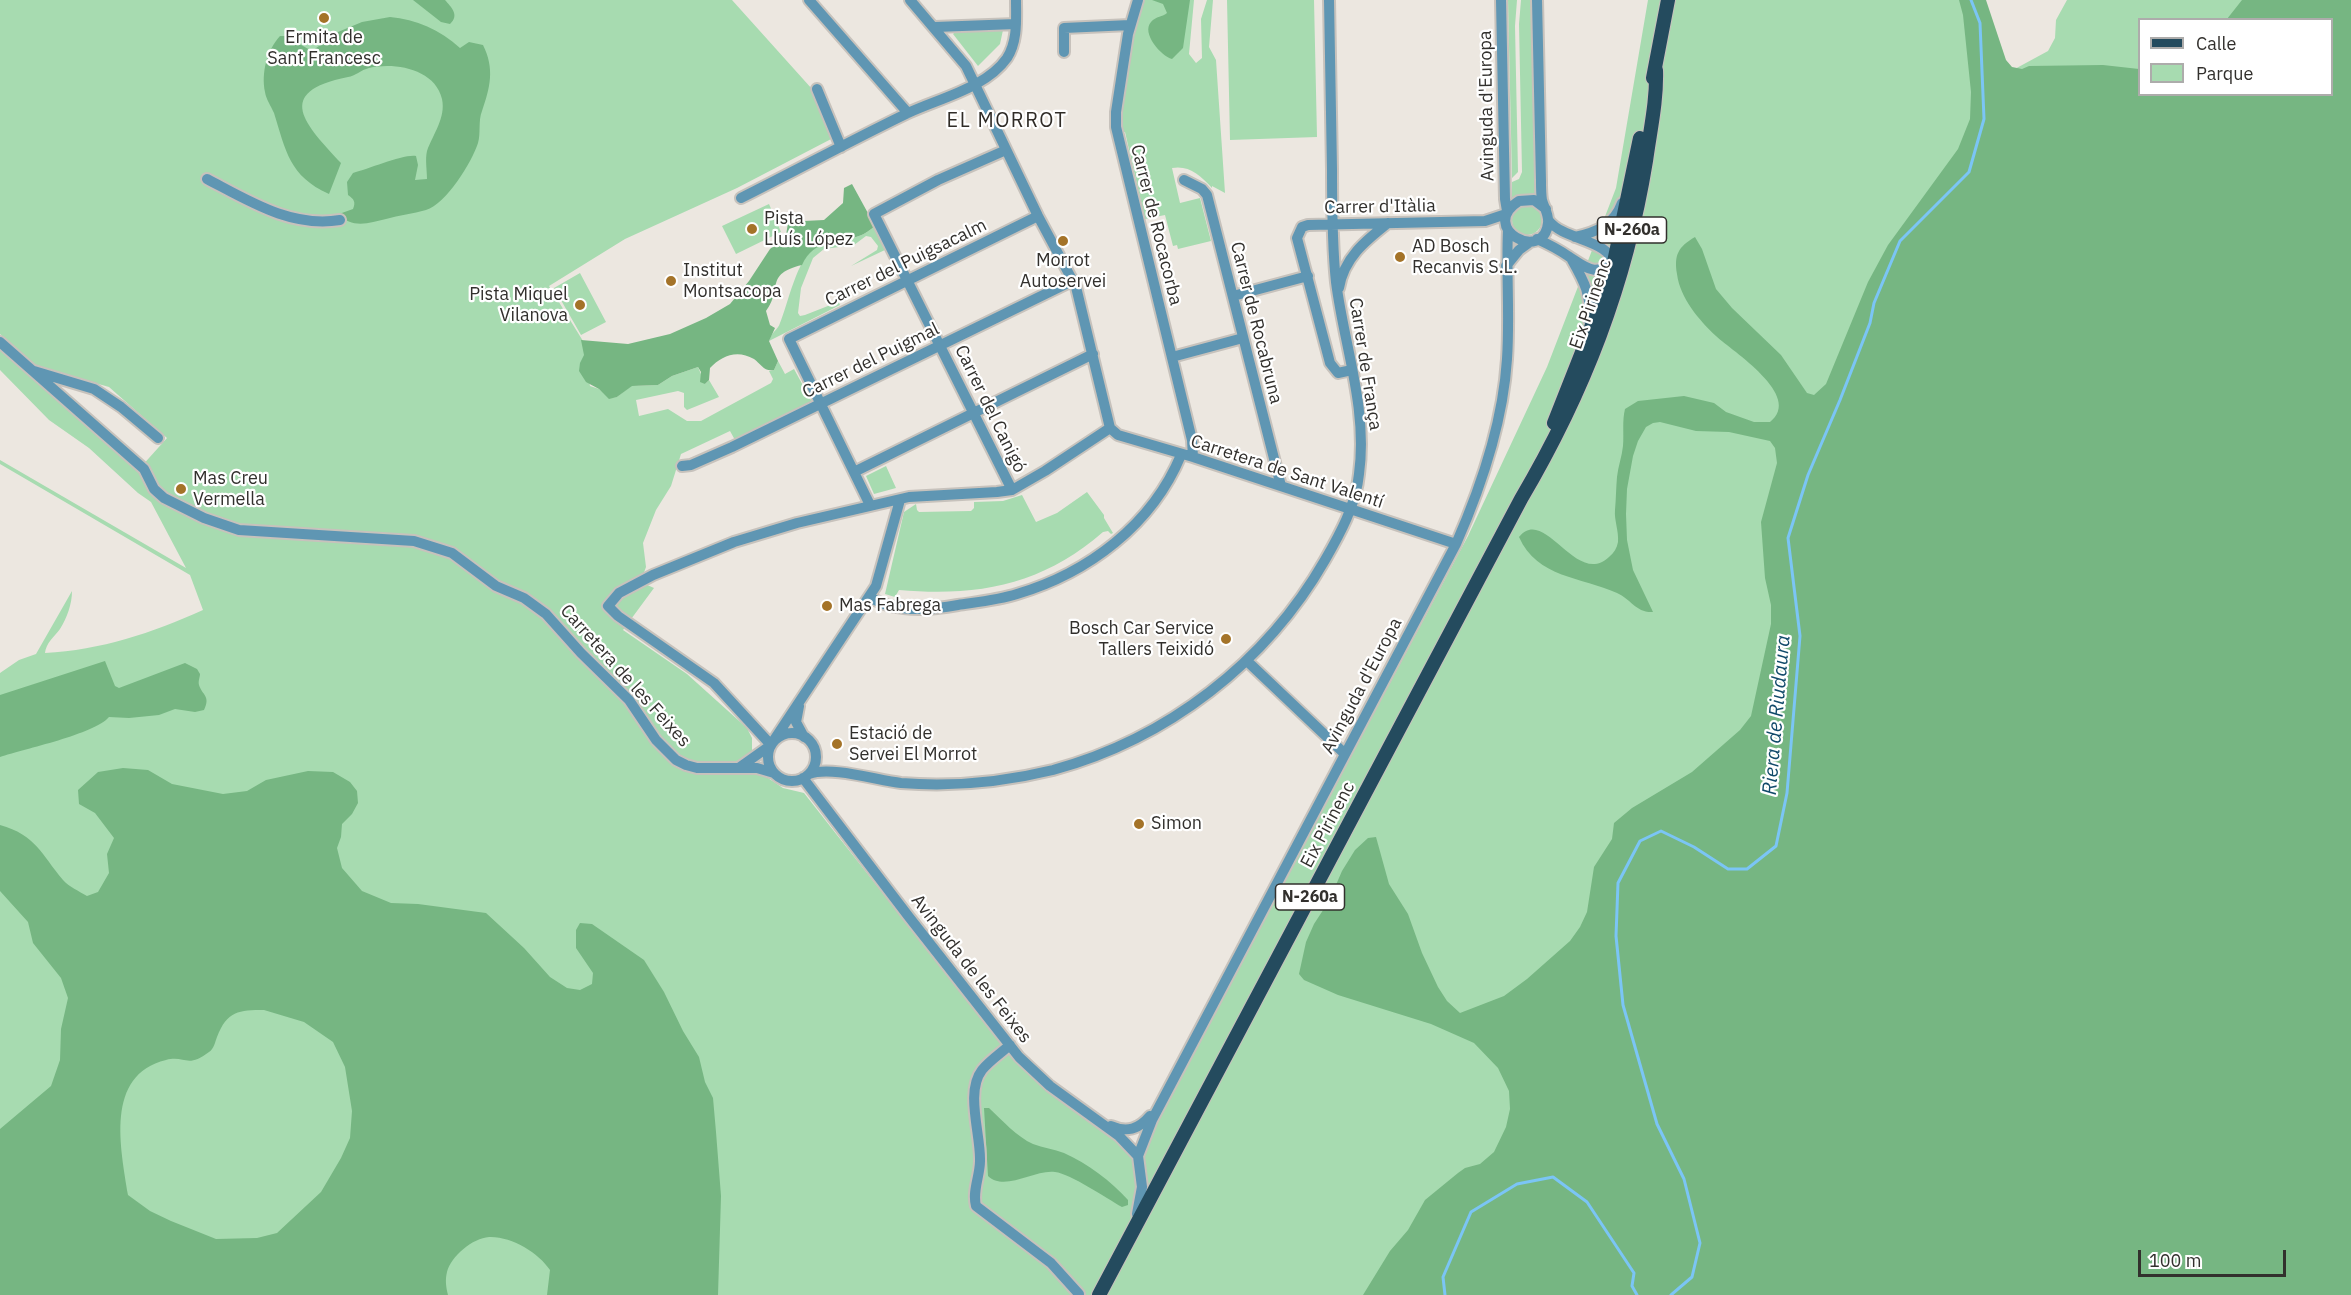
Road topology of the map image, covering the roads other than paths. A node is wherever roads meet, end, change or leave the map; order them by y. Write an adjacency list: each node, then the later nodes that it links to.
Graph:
1 (809, 0): 16 (street)
2 (910, 0): 11 (street)
3 (1016, 0): 9 (street)
4 (1138, 0): 10 (street, Carrer de Rocacorba)
5 (1329, 0): 31 (street, Carrer de França)
6 (1501, 0): 25 (street, Avinguda d'Europa)
7 (1538, 0): 24 (street)
8 (1668, 0): 13 (main road, Eix Pirinenc / N-260a)
9 (1016, 24): 11 (street); 14 (street)
10 (1130, 25): 12 (street); 48 (street, Carrer de Rocacorba)
11 (935, 27): 14 (street)
12 (1064, 52)
13 (1656, 70): 17 (main road, Eix Pirinenc / N-260a); 20 (main road, Eix Pirinenc / N-260a)
14 (975, 83): 16 (street); 19 (street)
15 (817, 89): 18 (street)
16 (908, 113): 18 (street)
17 (1648, 144): 36 (street); 51 (main road, Eix Pirinenc / N-260a)
18 (841, 147): 23 (street)
19 (1006, 150): 26 (street); 39 (street, Carrer del Canigó)
20 (1634, 169): 33 (street); 36 (main road, Eix Pirinenc / N-260a)
21 (207, 179): 27 (street)
22 (1184, 180): 41 (street, Carrer de Rocabruna)
23 (741, 198)
24 (1546, 209): 25 (street); 29 (street)
25 (1507, 213): 28 (street, Carrer d'Itàlia); 32 (street)
26 (1038, 216): 39 (street, Carrer del Puigsacalm); 40 (street)
27 (340, 220)
28 (1485, 221): 30 (street, Carrer d'Itàlia); 32 (street, Carrer d'Itàlia)
29 (1549, 221): 33 (street); 34 (street)
30 (1388, 223): 31 (street, Carrer d'Itàlia); 42 (street)
31 (1333, 224): 38 (street, Carrer d'Itàlia); 42 (street, Carrer de França)
32 (1507, 229): 34 (street); 37 (street, Avinguda d'Europa)
33 (1575, 237): 36 (street)
34 (1534, 240): 35 (street); 37 (street)
35 (1570, 257): 36 (street); 45 (street)
36 (1614, 262): 45 (main road, Eix Pirinenc / N-260a); 51 (street)
37 (1506, 266): 65 (street, Avinguda d'Europa)
38 (1308, 276): 41 (street); 50 (street, Carrer d'Itàlia)
39 (908, 280): 46 (street, Carrer del Canigó); 52 (street, Carrer del Puigsacalm)
40 (1072, 281): 46 (street, Carrer del Puigmal); 47 (street)
41 (1233, 296): 43 (street, Carrer de Rocabruna)
42 (1338, 296): 50 (street, Carrer de França)
43 (1243, 338): 48 (street); 59 (street, Carrer de Rocabruna)
44 (0, 342): 49 (street, Carretera de les Feixes)
45 (1586, 342): 61 (main road, Eix Pirinenc / N-260a)
46 (941, 346): 52 (street, Carrer del Puigmal); 53 (street, Carrer del Canigó)
47 (1093, 354): 53 (street); 54 (street)
48 (1172, 357): 56 (street, Carrer de Rocacorba)
49 (31, 370): 55 (street); 73 (street, Carretera de les Feixes)
50 (1352, 370): 64 (street, Carrer de França)
51 (1581, 384): 61 (main road, Eix Pirinenc / N-260a)
52 (821, 403): 57 (street, Carrer del Puigmal); 58 (street)
53 (974, 413): 58 (street); 60 (street, Carrer del Canigó)
54 (1110, 428): 56 (street, Carretera de Sant Valentí); 60 (street)
55 (158, 438)
56 (1187, 456): 59 (street, Carretera de Sant Valentí); 66 (street)
57 (682, 466)
58 (854, 472): 63 (street)
59 (1281, 486): 64 (street, Carretera de Sant Valentí)
60 (1012, 490): 62 (street)
61 (1521, 499): 81 (main road, Eix Pirinenc / N-260a)
62 (900, 500): 63 (street); 66 (street)
63 (870, 505): 70 (street)
64 (1350, 510): 65 (street, Carretera de Sant Valentí); 67 (street, Carrer de França)
65 (1456, 544): 72 (street, Avinguda d'Europa)
66 (870, 597): 68 (street)
67 (1247, 661): 72 (street); 75 (street, Carrer de França)
68 (801, 700): 69 (street); 70 (street)
69 (804, 737): 70 (street); 71 (street)
70 (773, 743): 73 (street); 74 (street)
71 (815, 753): 75 (street, Carrer de França); 76 (street)
72 (1345, 754): 78 (street, Avinguda d'Europa)
73 (740, 767): 74 (street, Carretera de les Feixes)
74 (774, 773): 76 (street)
75 (846, 775): 76 (street, Carrer de França)
76 (806, 776): 77 (street, Avinguda de les Feixes)
77 (1010, 1045): 79 (street, Avinguda de les Feixes); 82 (street)
78 (1164, 1096): 79 (street, Avinguda d'Europa); 80 (street, Avinguda d'Europa)
79 (1097, 1119): 80 (street, Avinguda de les Feixes)
80 (1138, 1156): 81 (street, Avinguda d'Europa)
81 (1131, 1232): 83 (main road, Eix Pirinenc / N-260a)
82 (1078, 1294)
83 (1099, 1295)

